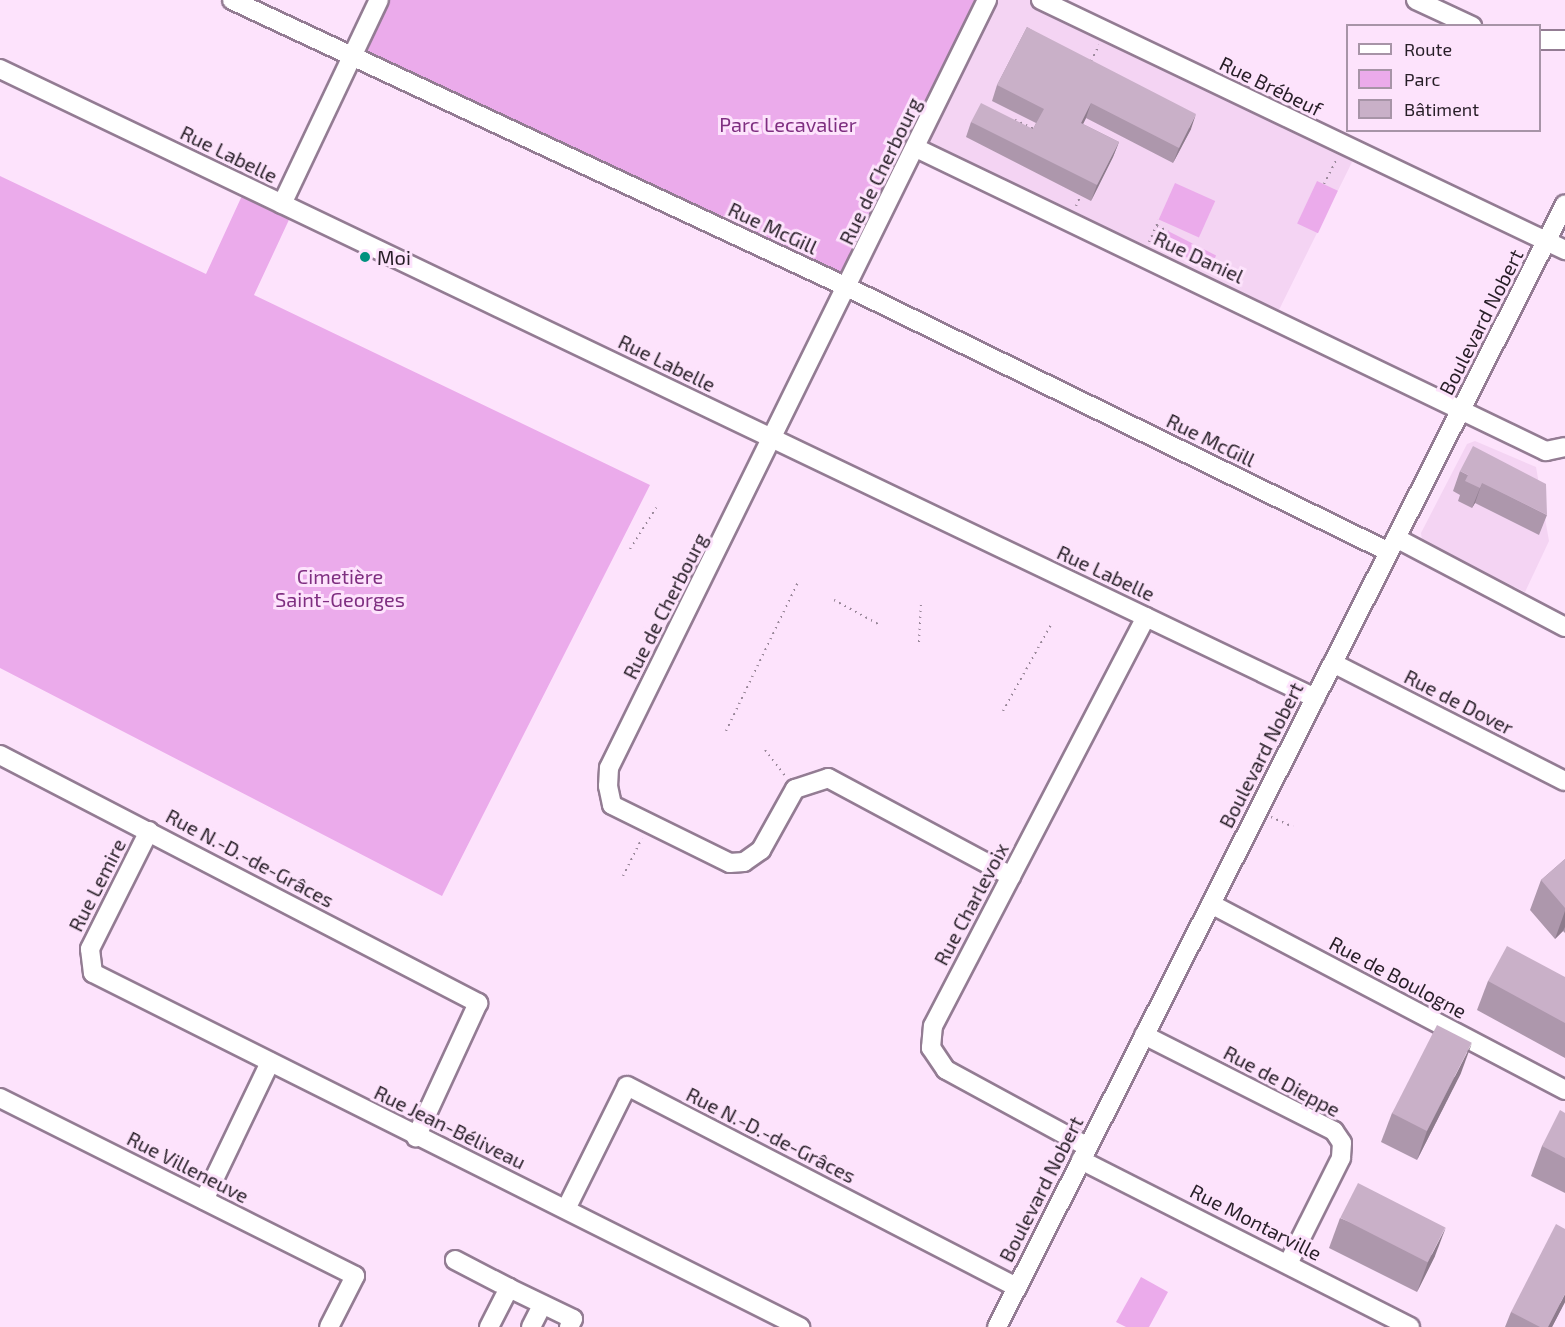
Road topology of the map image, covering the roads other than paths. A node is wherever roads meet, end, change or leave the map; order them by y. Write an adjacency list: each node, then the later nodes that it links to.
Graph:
1 (232, 0): 9 (street, Rue McGill)
2 (379, 0): 9 (street)
3 (987, 0): 11 (street, Rue de Cherbourg)
4 (1041, 0): 14 (street, Rue Brébeuf)
5 (1416, 0): 6 (street)
6 (1468, 24)
7 (1541, 40): 8 (street)
8 (1565, 40)
9 (352, 57): 12 (street); 16 (street, Rue McGill)
10 (0, 69): 12 (street, Rue Labelle)
11 (916, 148): 16 (street, Rue de Cherbourg); 17 (street, Rue Daniel)
12 (282, 204): 18 (street, Rue Labelle)
13 (1565, 204): 14 (street, Boulevard Nobert)
14 (1546, 243): 15 (street, Rue Brébeuf); 17 (street, Boulevard Nobert)
15 (1565, 250)
16 (849, 288): 18 (street, Rue de Cherbourg); 20 (street, Rue McGill)
17 (1461, 410): 19 (street, Rue Daniel); 20 (street, Boulevard Nobert)
18 (773, 439): 21 (street, Rue Labelle); 28 (street, Rue de Cherbourg)
19 (1565, 447)
20 (1393, 545): 22 (street, Rue McGill); 23 (street, Boulevard Nobert)
21 (1146, 617): 24 (street, Rue Labelle); 28 (street, Rue Charlevoix)
22 (1565, 627)
23 (1333, 663): 24 (street, Boulevard Nobert); 26 (street, Rue de Dover)
24 (1315, 698): 29 (street, Boulevard Nobert)
25 (0, 754): 27 (street, Rue N.-D.-de-Grâces)
26 (1565, 781)
27 (149, 831): 30 (street, Rue Lemire); 35 (street, Rue N.-D.-de-Grâces)
28 (1011, 876): 36 (street, Rue Charlevoix)
29 (1211, 904): 31 (street, Boulevard Nobert); 33 (street, Rue de Boulogne)
30 (88, 959): 32 (street, Rue Jean-Béliveau)
31 (1144, 1035): 36 (street, Boulevard Nobert); 40 (street, Rue de Dieppe)
32 (270, 1062): 35 (street, Rue Jean-Béliveau); 37 (street)
33 (1565, 1090)
34 (0, 1098): 37 (street, Rue Villeneuve)
35 (416, 1137): 38 (street, Rue Jean-Béliveau)
36 (1084, 1154): 40 (street, Rue Montarville); 41 (street, Boulevard Nobert)
37 (204, 1200): 44 (street, Rue Villeneuve)
38 (567, 1209): 41 (street, Rue N.-D.-de-Grâces); 48 (street, Rue Jean-Béliveau)
39 (455, 1260): 42 (street)
40 (1289, 1262): 50 (street, Rue Montarville)
41 (1017, 1287): 49 (street, Boulevard Nobert)
42 (509, 1288): 43 (street); 45 (street)
43 (542, 1305): 46 (street); 47 (street)
44 (330, 1327)
45 (489, 1327)
46 (531, 1327)
47 (569, 1327)
48 (800, 1327)
49 (996, 1327)
50 (1410, 1327)

